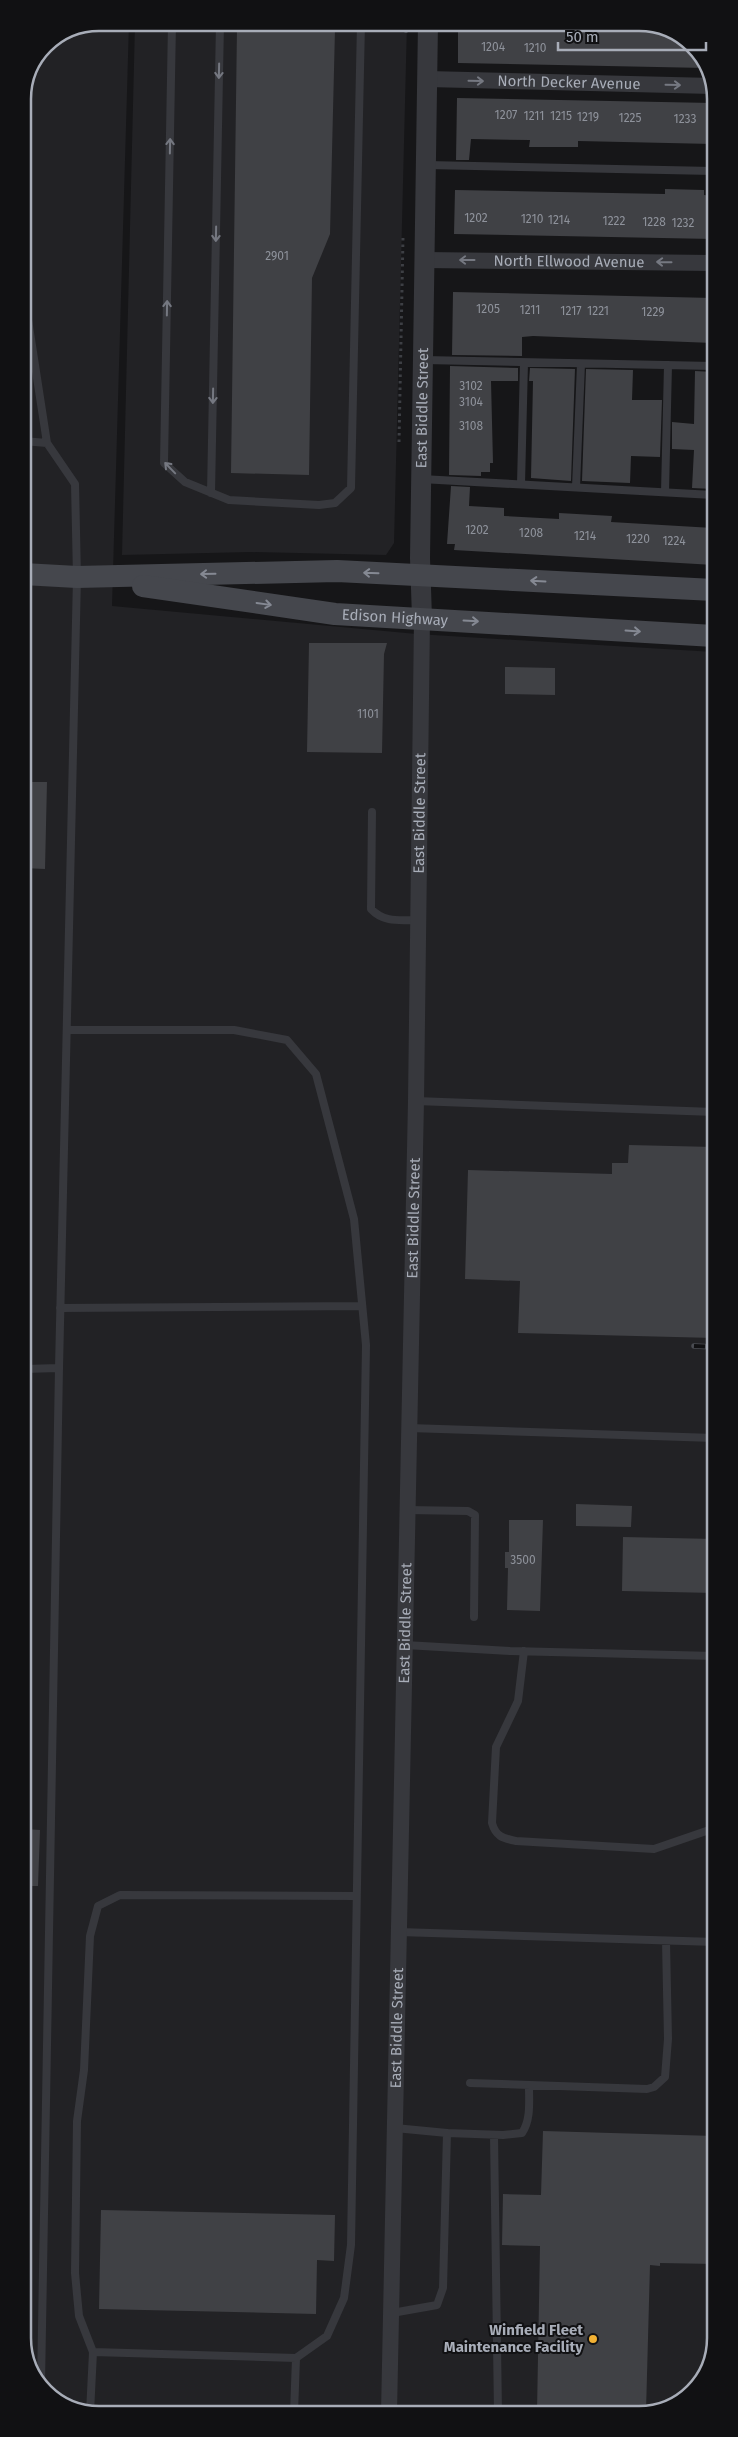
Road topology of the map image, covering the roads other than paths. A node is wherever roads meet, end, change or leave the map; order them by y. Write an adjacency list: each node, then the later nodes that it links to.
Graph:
1 (172, 31): 23 (lane, one-way to 1)
2 (220, 31): 23 (lane, one-way to 23)
3 (361, 31): 23 (lane)
4 (428, 31): 5 (street, East Biddle Street)
5 (427, 80): 6 (street, North Decker Avenue, one-way to 6); 7 (street, East Biddle Street)
6 (705, 86)
7 (425, 165): 8 (lane); 9 (street, East Biddle Street)
8 (707, 171)
9 (424, 260): 10 (street, North Ellwood Avenue, one-way to 9); 12 (street, East Biddle Street)
10 (707, 263)
11 (31, 339): 18 (lane)
12 (422, 360): 13 (lane); 19 (street, East Biddle Street)
13 (524, 363): 14 (lane); 20 (lane)
14 (581, 364): 15 (lane); 21 (lane)
15 (668, 365): 16 (lane); 22 (lane)
16 (707, 366)
17 (31, 442): 18 (lane)
18 (47, 443): 27 (lane)
19 (421, 479): 20 (lane); 26 (street, East Biddle Street)
20 (520, 484): 21 (lane)
21 (576, 487): 22 (lane)
22 (666, 492): 24 (lane)
23 (211, 493)
24 (707, 495)
25 (31, 574): 27 (main road, Edison Highway)
26 (419, 574): 27 (main road, Edison Highway, one-way to 27); 28 (main road, Edison Highway, one-way to 26); 29 (street, East Biddle Street)
27 (77, 577): 29 (main road, Edison Highway, one-way to 29); 33 (lane)
28 (707, 590)
29 (422, 618): 30 (main road, Edison Highway, one-way to 30); 32 (street, East Biddle Street)
30 (707, 636)
31 (372, 812): 32 (lane)
32 (417, 920): 34 (street, East Biddle Street)
33 (67, 1030): 36 (lane); 37 (lane)
34 (416, 1101): 35 (lane); 40 (street, East Biddle Street)
35 (707, 1112)
36 (362, 1306): 37 (lane); 48 (lane)
37 (60, 1308): 38 (lane)
38 (59, 1368): 39 (lane); 60 (lane)
39 (31, 1369)
40 (409, 1428): 41 (lane); 42 (street, East Biddle Street)
41 (707, 1438)
42 (408, 1510): 43 (lane); 44 (street, East Biddle Street)
43 (474, 1617)
44 (405, 1645): 45 (lane); 49 (street, East Biddle Street)
45 (524, 1651): 46 (lane); 47 (lane)
46 (707, 1656)
47 (707, 1831)
48 (356, 1896): 58 (lane); 59 (lane)
49 (399, 1932): 50 (lane); 54 (street, East Biddle Street)
50 (666, 1941): 51 (lane); 53 (lane)
51 (707, 1942)
52 (470, 2083): 53 (lane)
53 (529, 2086): 56 (lane)
54 (395, 2128): 55 (lane); 57 (street, East Biddle Street)
55 (447, 2133): 56 (lane); 57 (lane)
56 (494, 2135): 64 (lane)
57 (392, 2313): 63 (street, East Biddle Street)
58 (93, 2352): 59 (lane); 61 (lane)
59 (296, 2358): 62 (lane)
60 (41, 2374)
61 (90, 2405)
62 (294, 2406)
63 (390, 2406)
64 (498, 2406)

